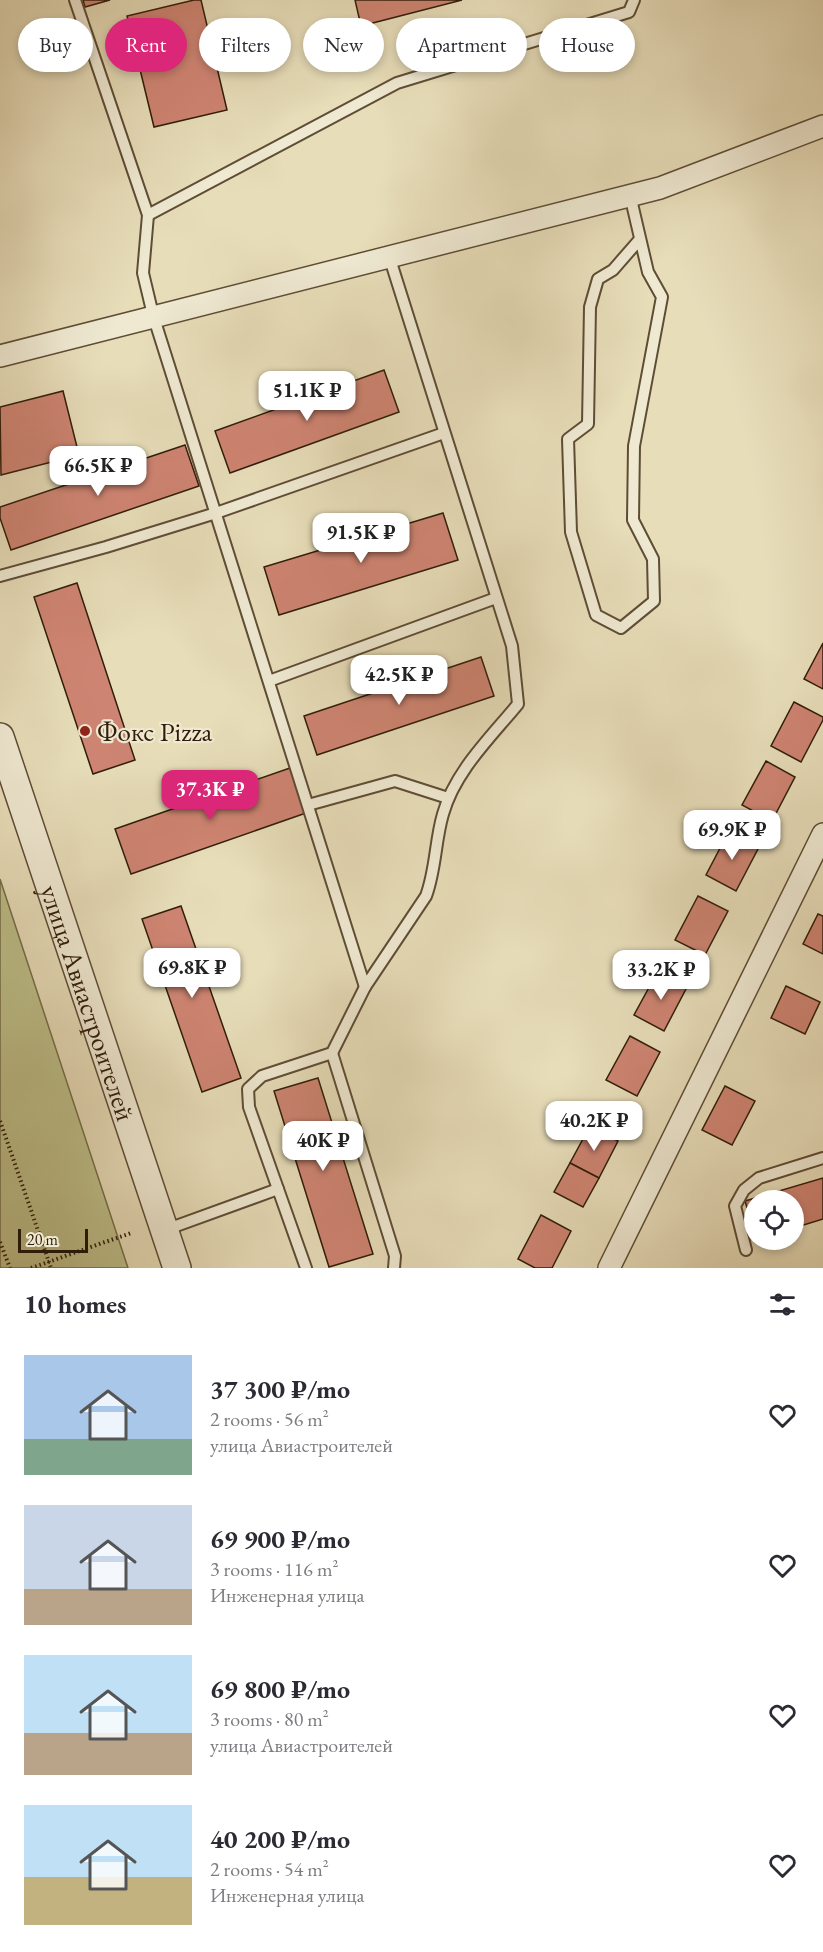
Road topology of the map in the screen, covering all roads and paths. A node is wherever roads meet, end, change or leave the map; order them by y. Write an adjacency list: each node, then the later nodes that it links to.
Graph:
1 (75, 0): 5 (lane)
2 (634, 0): 5 (lane)
3 (823, 126): 4 (street)
4 (630, 195): 6 (lane); 7 (street)
5 (148, 215): 8 (lane)
6 (640, 239): 6 (lane)
7 (389, 256): 8 (street); 10 (lane)
8 (153, 315): 9 (street); 11 (lane)
9 (0, 356)
10 (444, 433): 11 (lane); 13 (lane)
11 (216, 513): 12 (lane); 14 (lane)
12 (0, 576)
13 (496, 598): 14 (lane); 16 (lane)
14 (269, 681): 17 (lane)
15 (0, 737): 26 (street, улица Авиастроителей)
16 (448, 798): 17 (lane); 19 (lane)
17 (308, 805): 19 (lane)
18 (823, 834): 37 (street)
19 (365, 987): 20 (lane)
20 (332, 1053): 23 (lane); 36 (lane)
21 (0, 1121): 30 (path)
22 (823, 1158): 25 (lane)
23 (278, 1189): 26 (lane); 35 (lane)
24 (744, 1190): 29 (lane)
25 (744, 1190)
26 (165, 1230): 34 (street, улица Авиастроителей)
27 (131, 1233): 30 (path)
28 (0, 1242): 31 (path)
29 (744, 1242)
30 (49, 1262): 32 (path); 33 (path)
31 (10, 1268)
32 (31, 1268)
33 (51, 1268)
34 (177, 1268)
35 (306, 1268)
36 (394, 1268)
37 (609, 1268)

